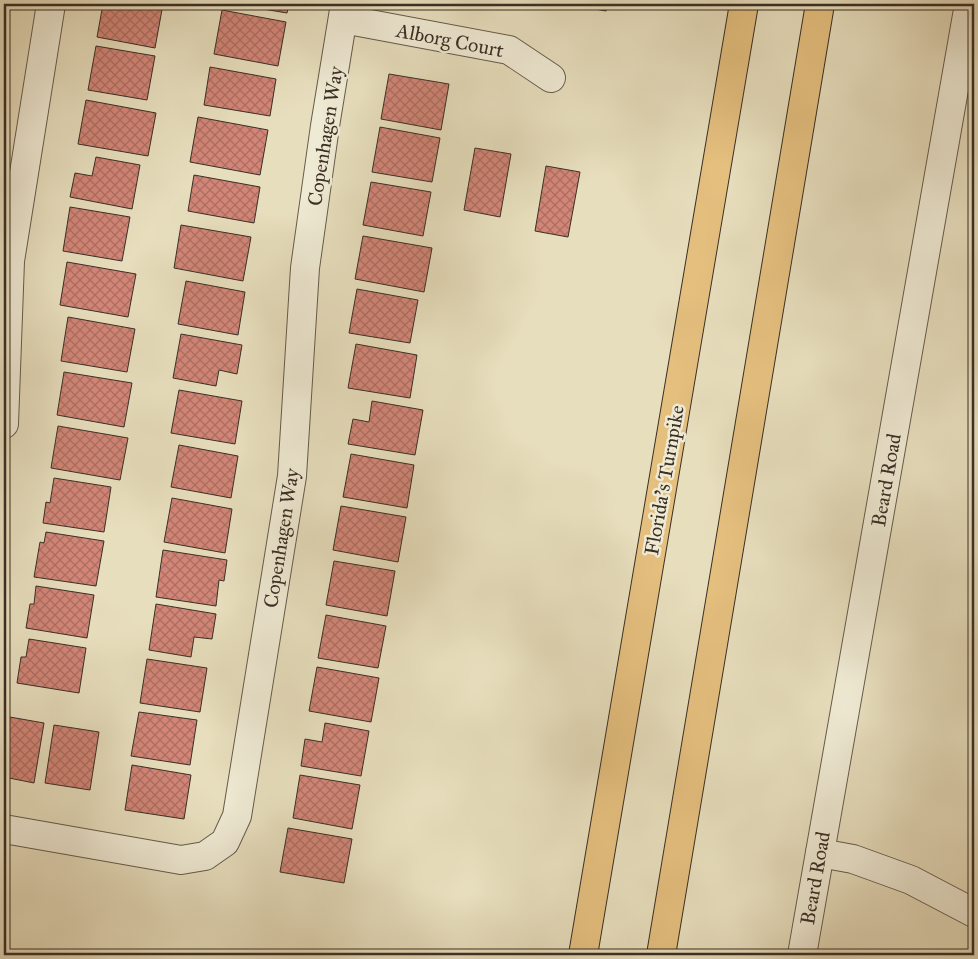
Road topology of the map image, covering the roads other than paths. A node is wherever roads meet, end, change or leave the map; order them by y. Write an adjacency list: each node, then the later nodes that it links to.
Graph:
1 (51, 4): 7 (street)
2 (744, 4): 11 (highway, Florida's Turnpike)
3 (820, 4): 12 (highway)
4 (969, 4): 9 (street, Beard Road)
5 (344, 11): 6 (street, Alborg Court); 8 (street, Copenhagen Way)
6 (551, 78)
7 (4, 424)
8 (4, 829)
9 (820, 853): 10 (street); 13 (street, Beard Road)
10 (974, 913)
11 (583, 955)
12 (661, 955)
13 (802, 955)

